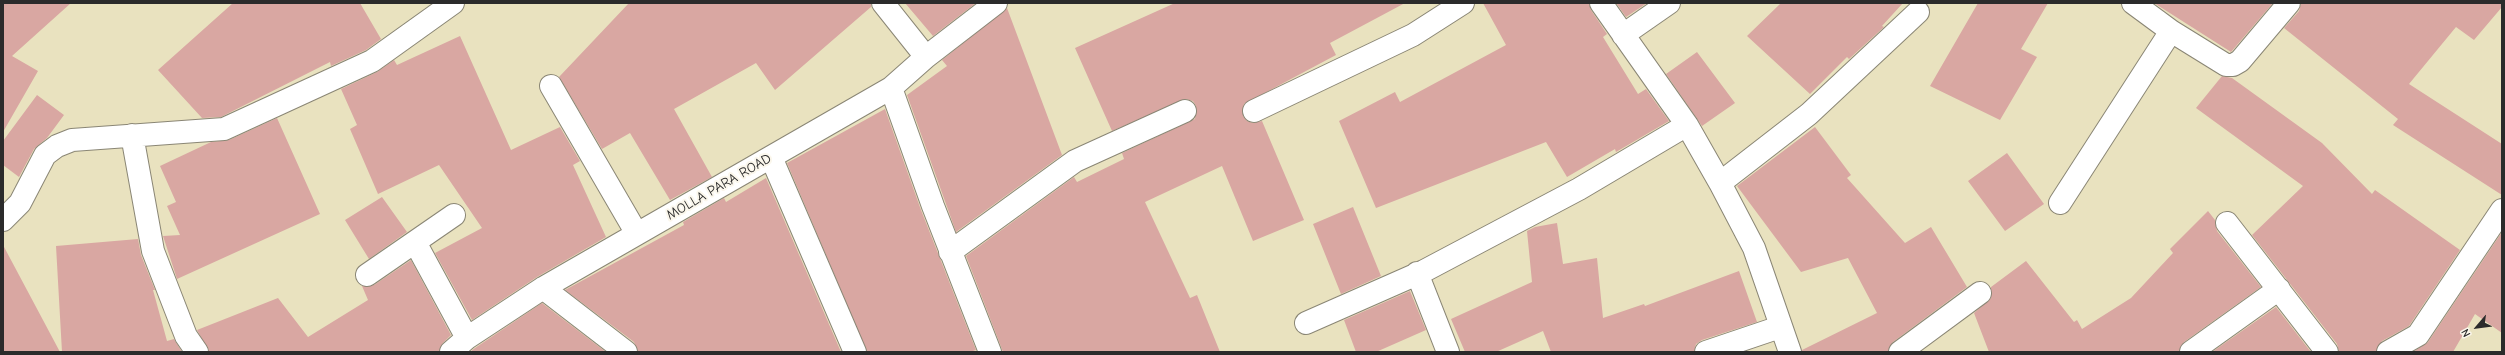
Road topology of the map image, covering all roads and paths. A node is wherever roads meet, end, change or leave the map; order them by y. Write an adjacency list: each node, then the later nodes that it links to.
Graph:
1 (454, 3): 18 (street)
2 (883, 3): 12 (street)
3 (996, 3): 12 (street, MOLLA PARA ROAD)
4 (1463, 3): 16 (street)
5 (1601, 3): 11 (street)
6 (1669, 3): 11 (street)
7 (2133, 3): 10 (street)
8 (2290, 3): 10 (street)
9 (1918, 12): 20 (street)
10 (2171, 31): 21 (street)
11 (1623, 35): 17 (street)
12 (926, 57): 14 (street, MOLLA PARA ROAD)
13 (551, 86): 26 (street)
14 (891, 88): 19 (street, MOLLA PARA ROAD); 28 (street)
15 (1185, 111): 28 (street)
16 (1254, 111)
17 (1687, 125): 20 (street); 29 (street)
18 (132, 135): 24 (street); 37 (street)
19 (771, 157): 26 (street, MOLLA PARA ROAD); 39 (street)
20 (1720, 183): 35 (street)
21 (2060, 204)
22 (2502, 210): 47 (street)
23 (454, 215): 27 (street)
24 (3, 220)
25 (2227, 223): 32 (street)
26 (637, 234): 31 (street, MOLLA PARA ROAD)
27 (415, 242): 30 (street); 36 (street)
28 (950, 252): 40 (street)
29 (1417, 274): 34 (street); 41 (street)
30 (367, 275)
31 (543, 288): 36 (street, MOLLA PARA ROAD); 38 (street)
32 (2279, 289): 45 (street); 46 (street)
33 (1980, 293): 44 (street)
34 (1306, 323)
35 (1780, 327): 42 (street); 43 (street)
36 (458, 345)
37 (197, 352)
38 (626, 352)
39 (855, 352)
40 (990, 352)
41 (1448, 352)
42 (1706, 352)
43 (1790, 352)
44 (1900, 352)
45 (2191, 352)
46 (2327, 352)
47 (2388, 352)

